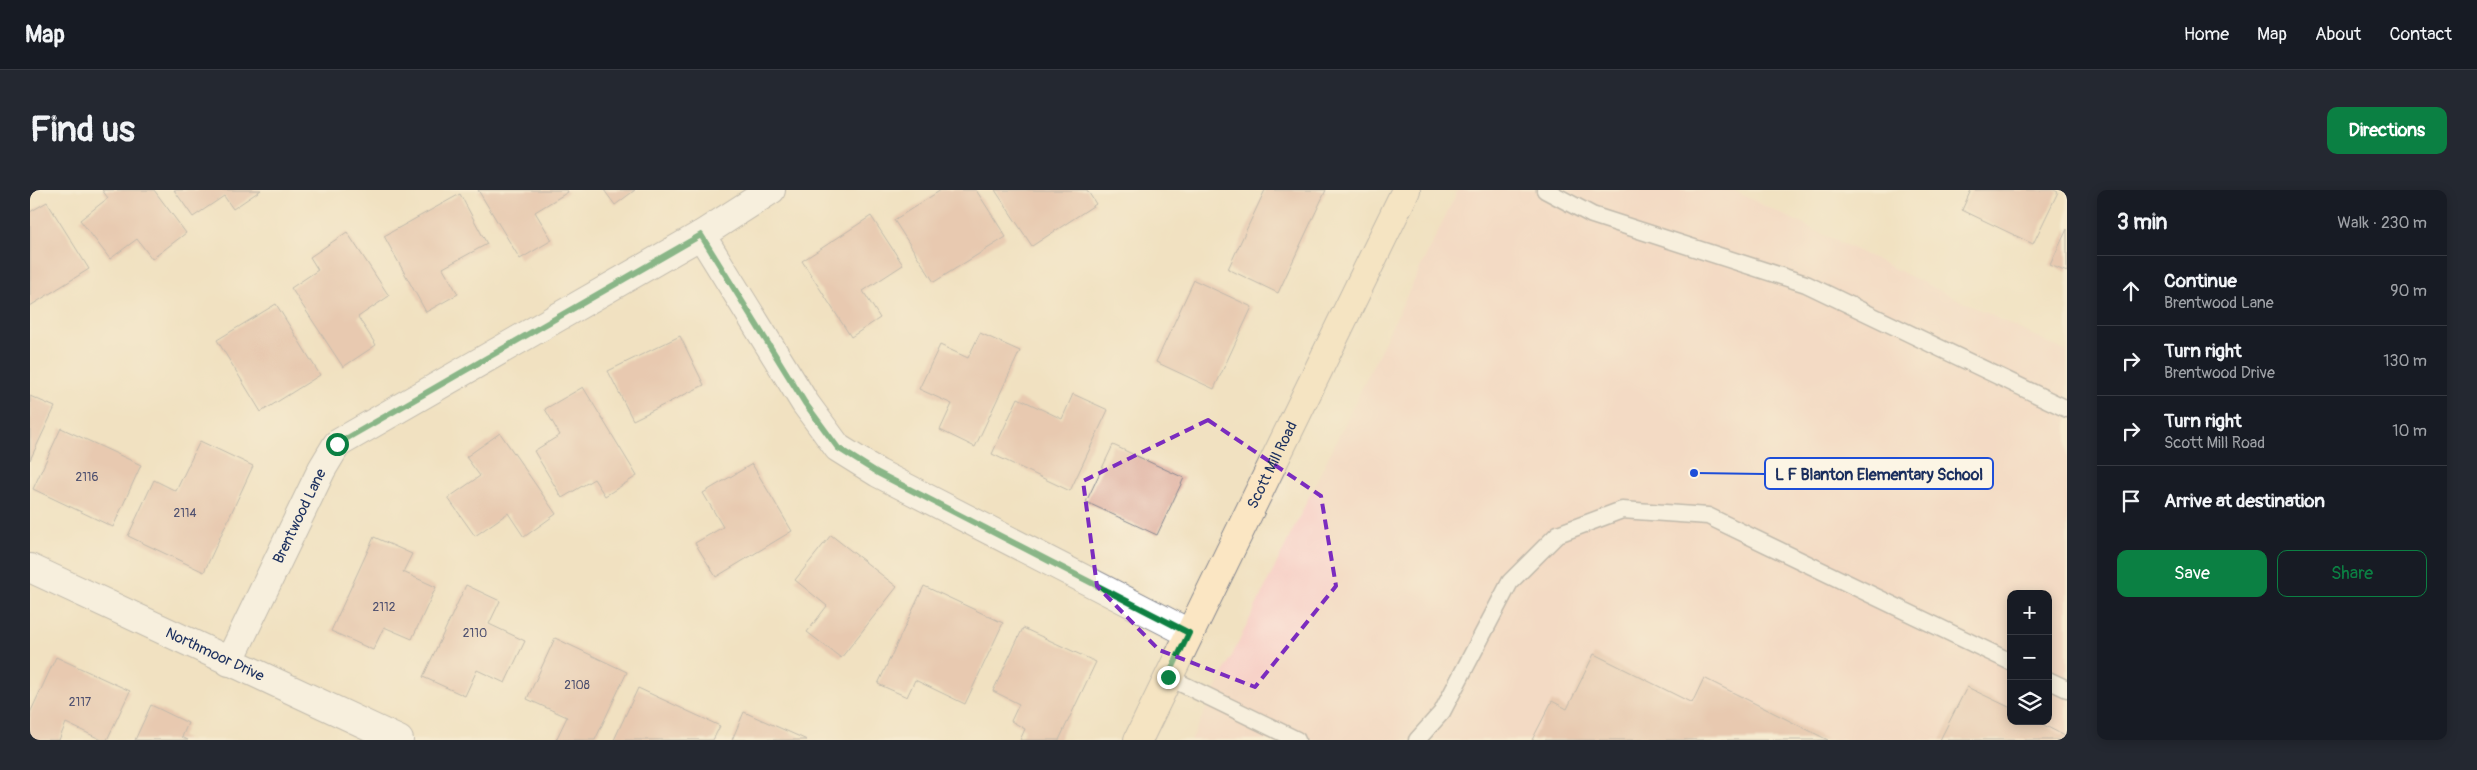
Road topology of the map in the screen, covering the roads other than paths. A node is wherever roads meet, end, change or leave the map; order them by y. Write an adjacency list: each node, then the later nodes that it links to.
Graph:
1 (770, 190): 4 (street, Brentwood Lane)
2 (1406, 190): 7 (street, Scott Mill Road)
3 (1545, 190): 5 (lane)
4 (701, 235): 7 (street); 9 (street, Brentwood Lane)
5 (2067, 409)
6 (30, 568): 9 (street, Northmoor Drive)
7 (1189, 633): 10 (street, Scott Mill Road)
8 (2007, 660): 16 (lane)
9 (229, 662): 13 (street, Northmoor Drive)
10 (1168, 677): 14 (street, Scott Mill Road); 15 (lane)
11 (2052, 682): 12 (lane)
12 (2067, 689)
13 (399, 740)
14 (1138, 740)
15 (1297, 740)
16 (1417, 740)

